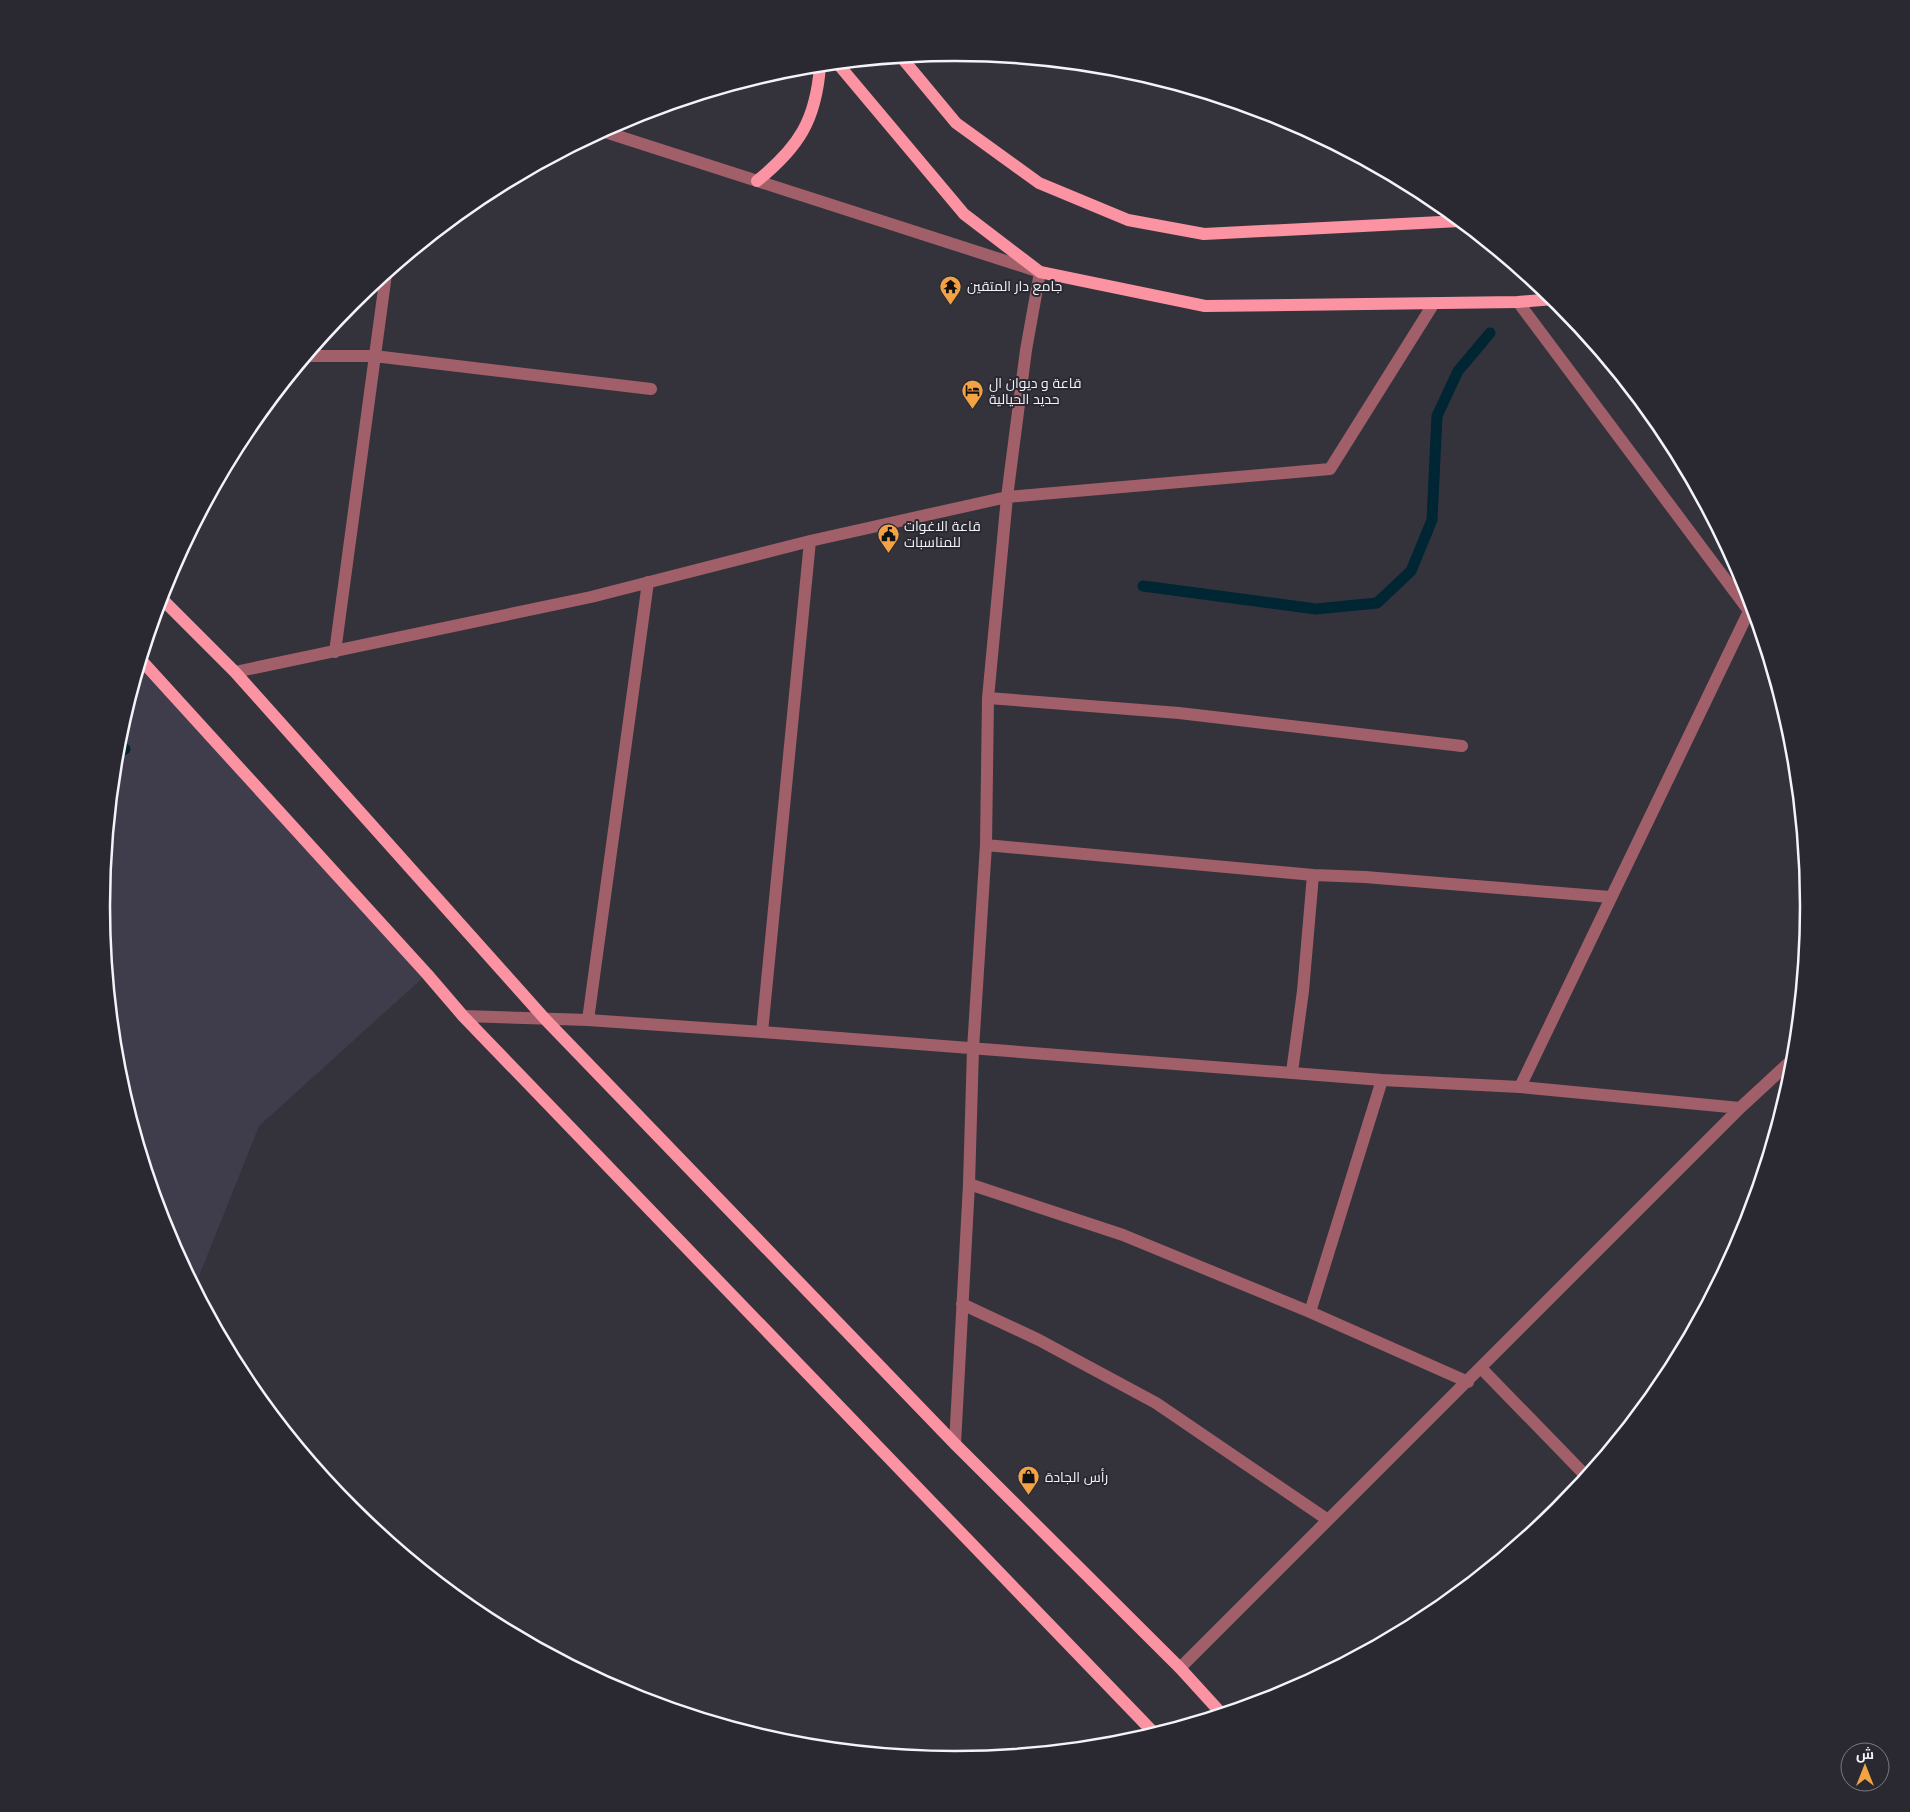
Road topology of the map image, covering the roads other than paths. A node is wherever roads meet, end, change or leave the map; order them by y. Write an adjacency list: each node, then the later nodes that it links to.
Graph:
1 (906, 63): 6 (main road)
2 (842, 69): 7 (main road)
3 (819, 72): 5 (main road)
4 (611, 135): 5 (street)
5 (757, 181): 7 (street)
6 (1450, 222)
7 (1040, 272): 11 (main road); 15 (street)
8 (385, 284): 13 (street)
9 (1542, 300): 10 (main road)
10 (1518, 302): 11 (main road); 18 (street)
11 (1434, 303): 15 (street)
12 (314, 356): 13 (street)
13 (374, 356): 14 (street); 21 (street)
14 (651, 389)
15 (1007, 497): 16 (street); 24 (street)
16 (810, 541): 17 (street); 32 (street)
17 (648, 582): 21 (street); 31 (street)
18 (1743, 602)
19 (167, 604): 23 (main road)
20 (1749, 620): 28 (street)
21 (335, 652): 23 (street)
22 (146, 665): 29 (main road)
23 (235, 672): 30 (main road)
24 (988, 698): 25 (street); 26 (street)
25 (1462, 746)
26 (986, 845): 27 (street); 33 (street)
27 (1313, 875): 28 (street); 35 (street)
28 (1610, 897): 37 (street)
29 (463, 1016): 30 (street); 49 (main road)
30 (545, 1019): 31 (street); 44 (main road)
31 (588, 1020): 32 (street)
32 (762, 1032): 33 (street)
33 (973, 1049): 35 (street); 39 (street)
34 (1785, 1067): 38 (street)
35 (1292, 1072): 36 (street)
36 (1382, 1080): 37 (street); 41 (street)
37 (1520, 1087): 38 (street)
38 (1740, 1108): 42 (street)
39 (969, 1184): 40 (street); 41 (street)
40 (962, 1304): 44 (street); 46 (street)
41 (1310, 1312): 43 (street)
42 (1482, 1368): 43 (street); 45 (street)
43 (1468, 1382): 46 (street)
44 (955, 1444): 47 (main road)
45 (1582, 1472)
46 (1328, 1520): 47 (street)
47 (1180, 1668): 48 (main road)
48 (1217, 1709)
49 (1149, 1728)

